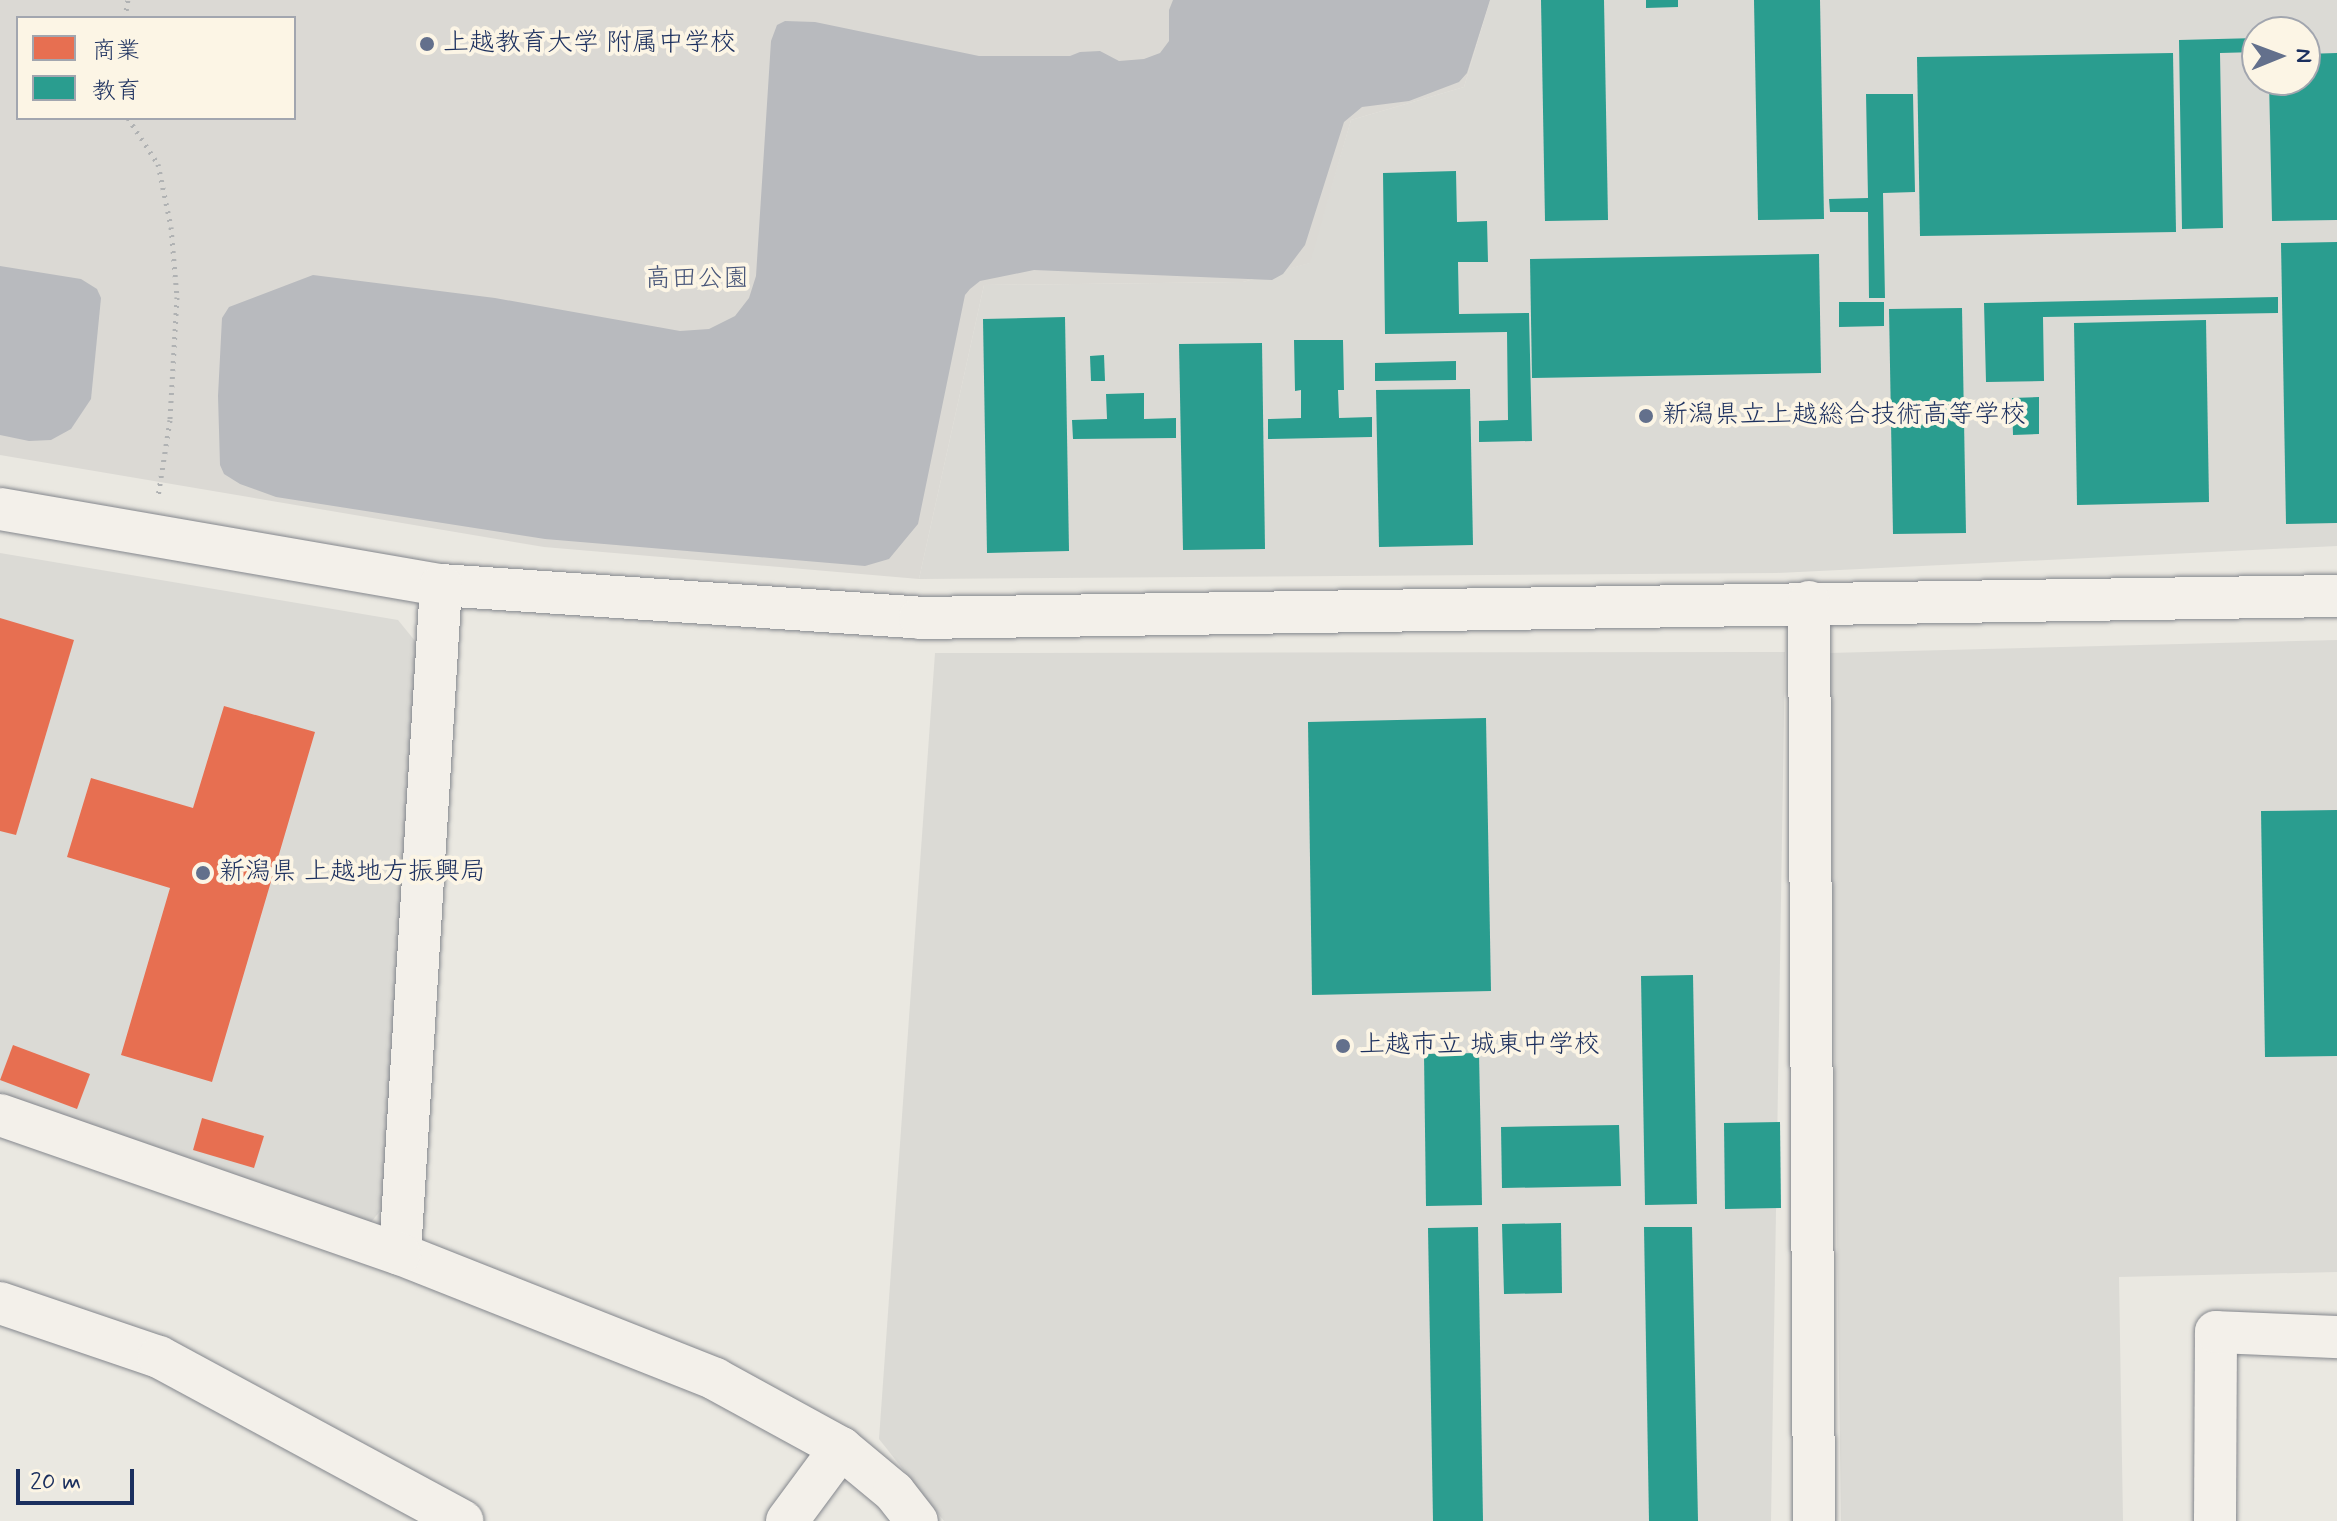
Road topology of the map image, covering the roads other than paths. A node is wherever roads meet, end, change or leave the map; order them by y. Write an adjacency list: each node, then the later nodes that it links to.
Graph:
1 (0, 509): 2 (street)
2 (441, 585): 4 (street); 6 (street)
3 (2337, 596): 4 (street)
4 (1809, 602): 13 (street)
5 (0, 1115): 6 (street)
6 (400, 1254): 9 (street)
7 (0, 1303): 10 (street)
8 (2337, 1337): 14 (street)
9 (841, 1448): 11 (street); 12 (street)
10 (462, 1521)
11 (787, 1521)
12 (917, 1521)
13 (1814, 1521)
14 (2215, 1521)

